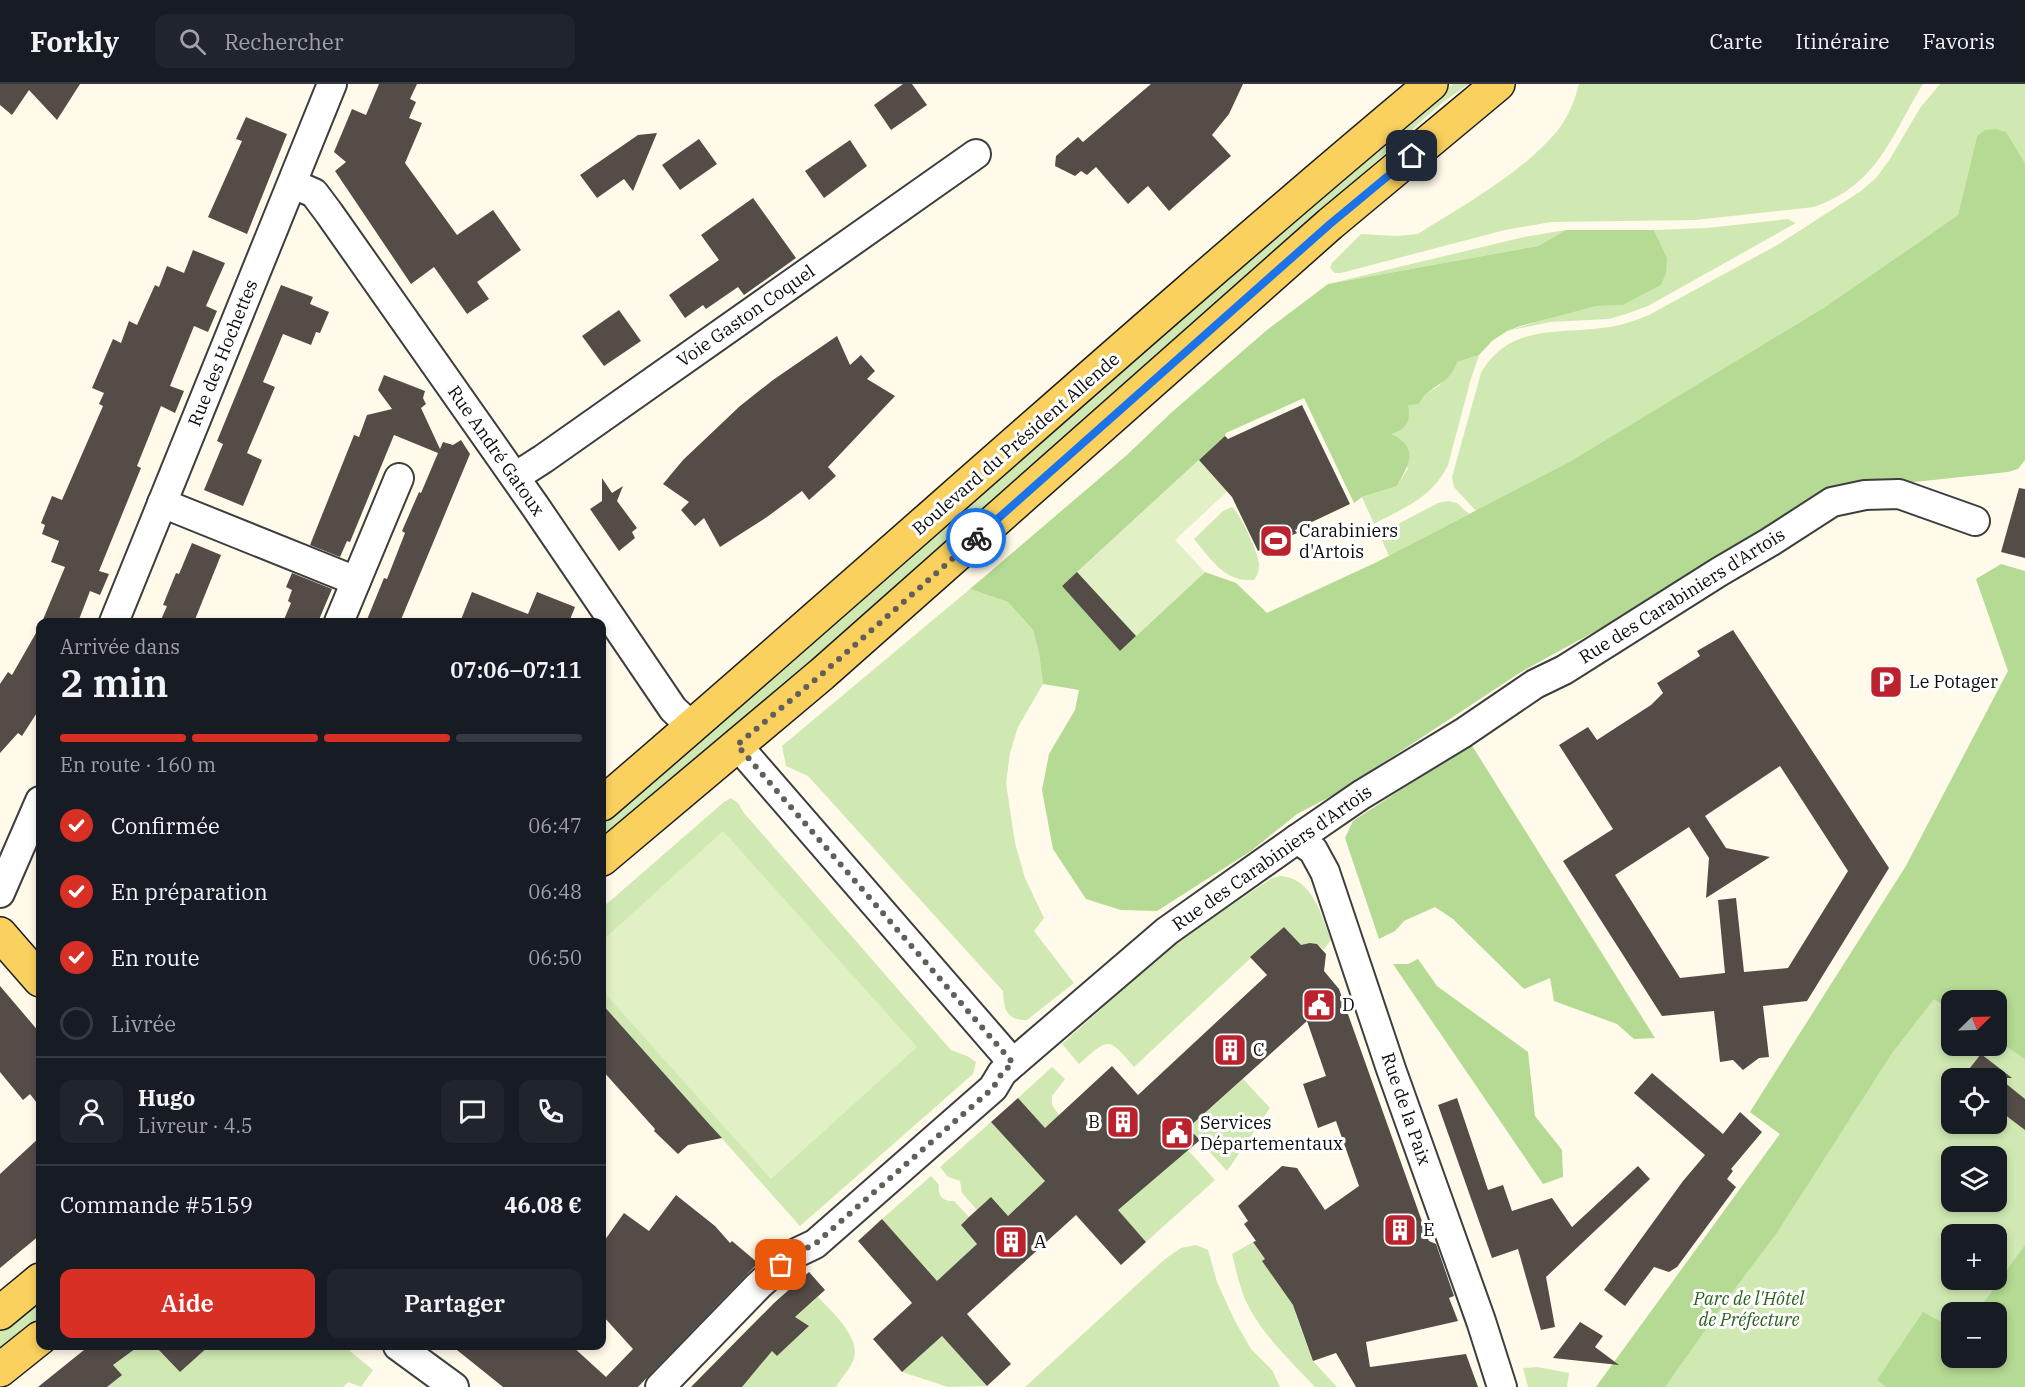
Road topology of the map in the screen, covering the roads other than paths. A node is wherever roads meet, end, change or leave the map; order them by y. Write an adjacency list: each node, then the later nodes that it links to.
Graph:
1 (332, 84): 5 (street, Rue des Hochettes)
2 (1431, 84): 13 (main road, Boulevard du Président Allende)
3 (1498, 84): 14 (main road)
4 (976, 154): 6 (street, Voie Gaston Coquel)
5 (293, 184): 6 (street, Rue André Gatoux); 8 (street, Rue des Hochettes)
6 (515, 477): 13 (street, Rue André Gatoux)
7 (399, 478): 10 (street)
8 (162, 503): 10 (street); 11 (street, Rue des Hochettes)
9 (1976, 521): 17 (street, Rue des Carabiniers d'Artois)
10 (356, 581): 12 (street)
11 (116, 618)
12 (341, 618)
13 (692, 727): 15 (main road, Boulevard du Président Allende)
14 (737, 745): 18 (main road); 22 (street)
15 (606, 801)
16 (36, 810): 19 (street)
17 (1297, 839): 22 (street, Rue des Carabiniers d'Artois); 30 (street, Rue de la Paix)
18 (606, 856)
19 (1, 890)
20 (0, 934): 21 (main road)
21 (36, 975)
22 (1013, 1063): 29 (street, Rue des Carabiniers d'Artois)
23 (36, 1283): 24 (main road)
24 (0, 1313)
25 (36, 1341): 27 (main road)
26 (403, 1350): 28 (street)
27 (0, 1370)
28 (454, 1387)
29 (660, 1387)
30 (1502, 1387)

